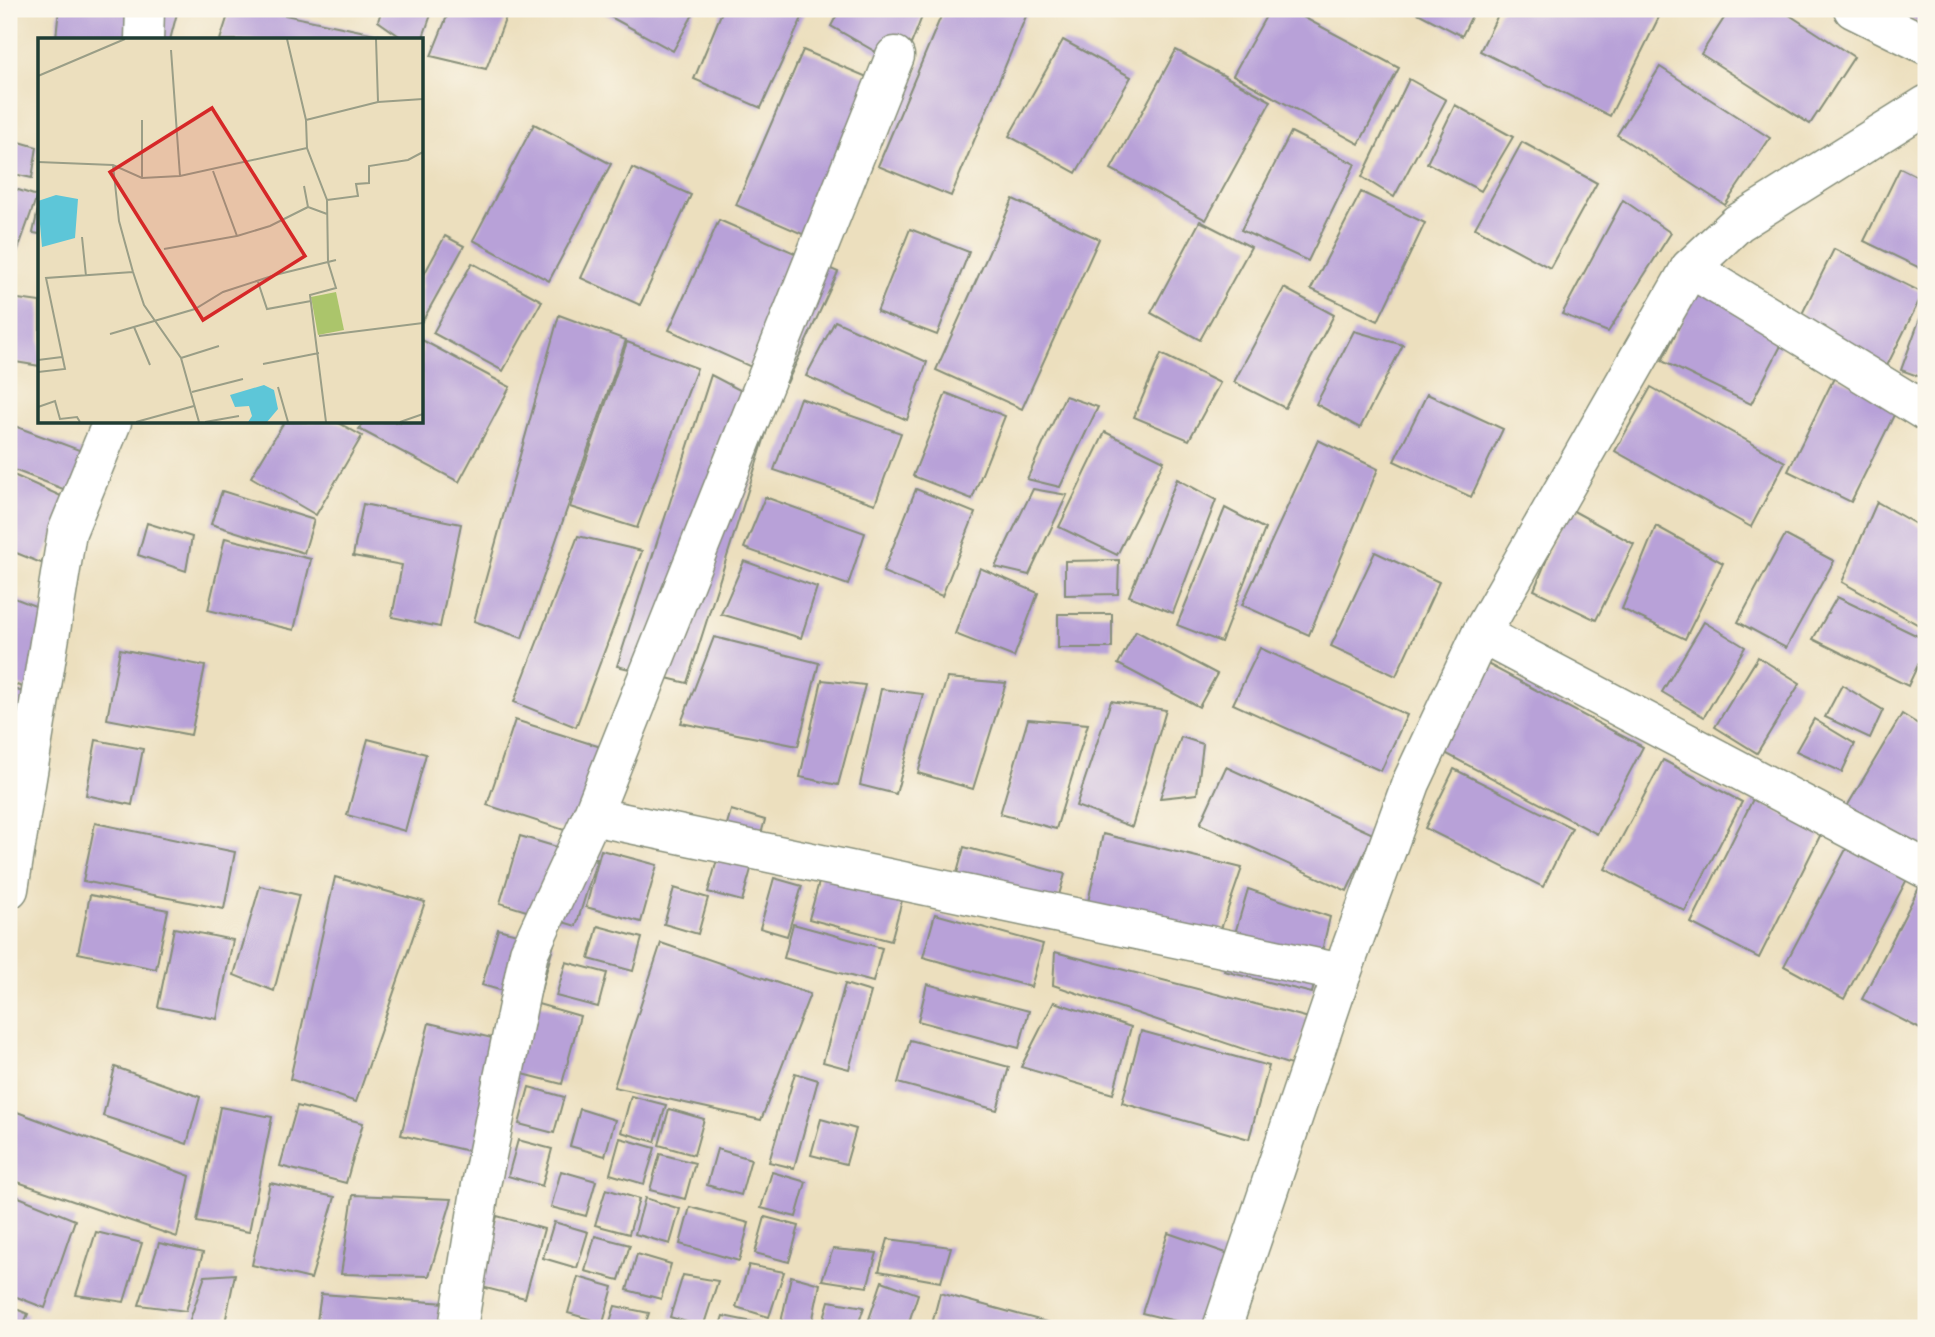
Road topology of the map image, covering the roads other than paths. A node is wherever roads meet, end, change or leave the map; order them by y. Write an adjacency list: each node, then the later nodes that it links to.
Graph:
1 (145, 9): 3 (street)
2 (1853, 9): 4 (street)
3 (144, 38)
4 (1926, 45)
5 (894, 56): 12 (street)
6 (1926, 105): 7 (street)
7 (1689, 268): 8 (street); 10 (street)
8 (1926, 412)
9 (111, 424): 11 (street)
10 (1481, 634): 13 (street); 15 (street)
11 (21, 740): 14 (street)
12 (592, 816): 15 (street); 16 (street)
13 (1926, 869)
14 (9, 889)
15 (1342, 973): 17 (street)
16 (458, 1328)
17 (1222, 1328)

